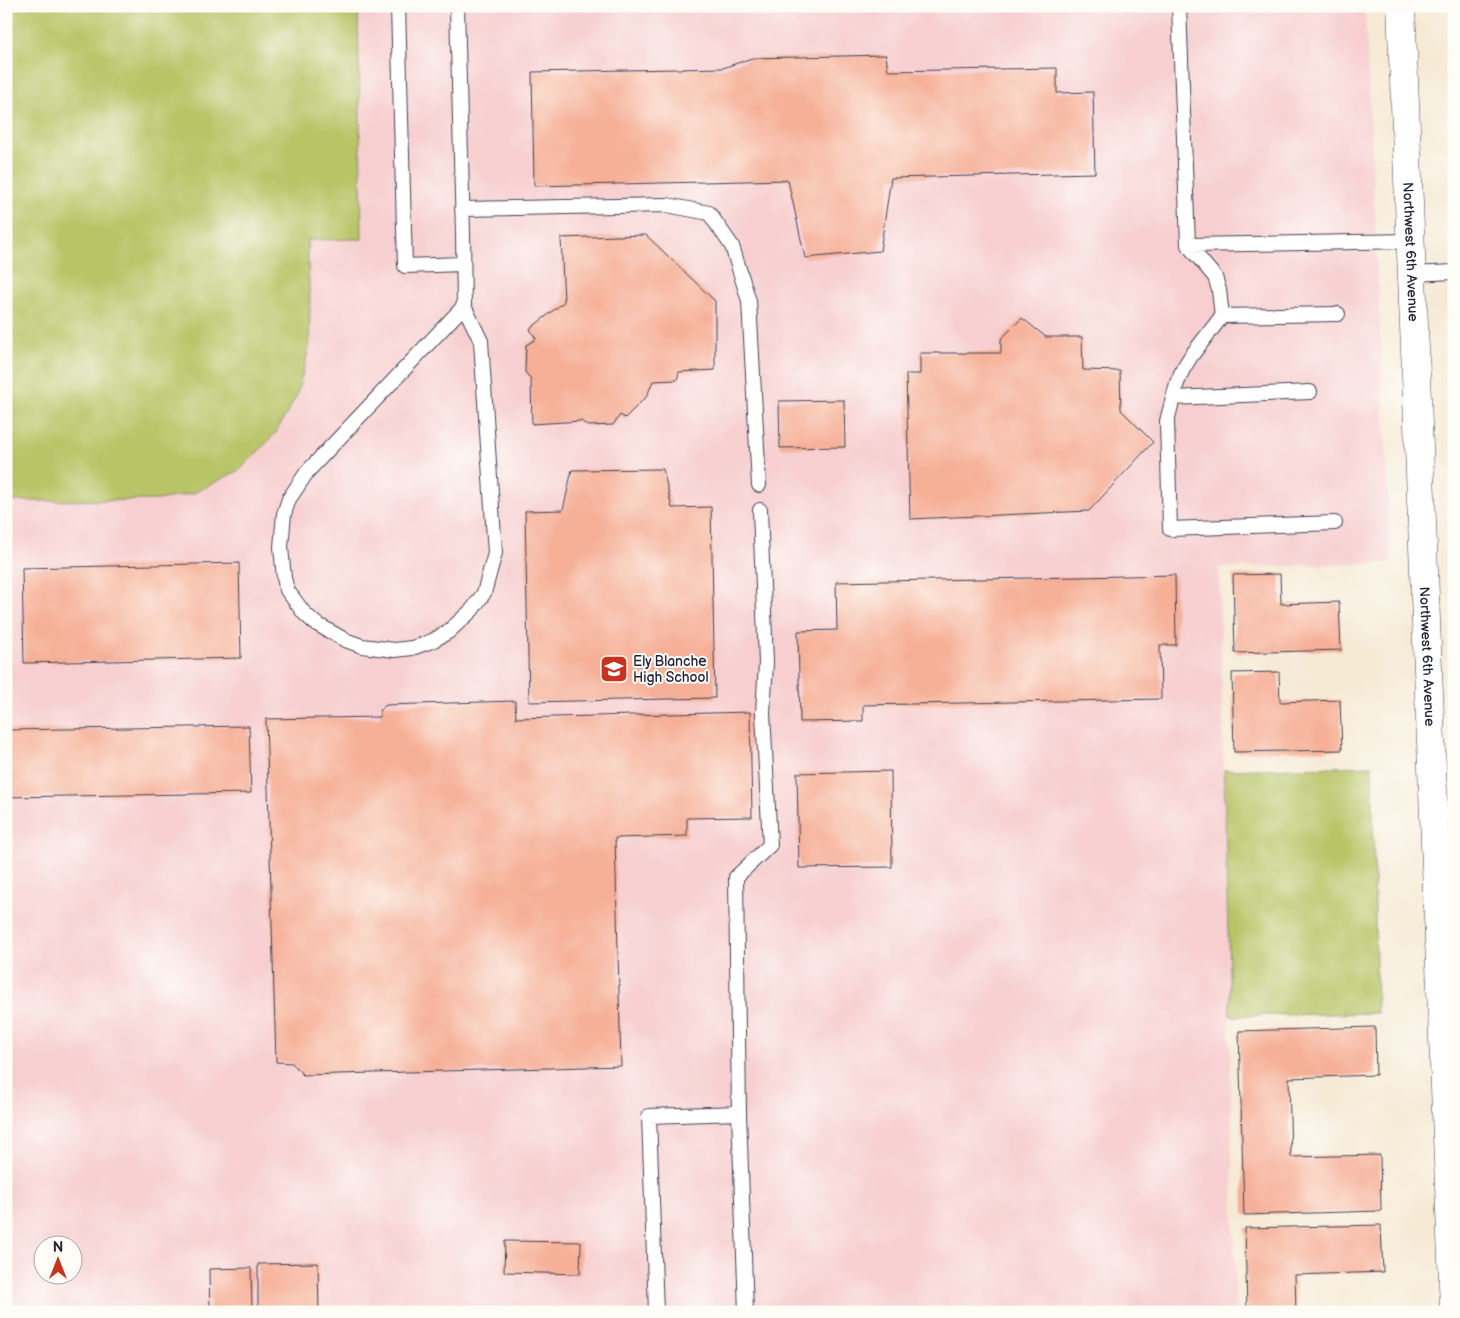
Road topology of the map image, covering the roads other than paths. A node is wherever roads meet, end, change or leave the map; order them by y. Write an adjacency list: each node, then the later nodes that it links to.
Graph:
1 (398, 6): 8 (lane)
2 (457, 6): 5 (lane)
3 (1179, 6): 7 (lane)
4 (1401, 6): 6 (street, Northwest 6th Avenue)
5 (462, 209): 8 (lane); 16 (lane)
6 (1410, 241): 7 (lane); 10 (street, Northwest 6th Avenue)
7 (1188, 245): 13 (lane)
8 (463, 264): 11 (lane)
9 (1454, 272): 10 (lane)
10 (1412, 274): 20 (street, Northwest 6th Avenue)
11 (464, 306): 11 (lane)
12 (1338, 314): 13 (lane)
13 (1222, 316): 15 (lane)
14 (1310, 392): 15 (lane)
15 (1173, 398): 18 (lane)
16 (759, 485)
17 (760, 510): 19 (lane)
18 (1335, 523)
19 (739, 1113): 21 (lane); 22 (lane)
20 (1454, 1308)
21 (656, 1312)
22 (746, 1312)

